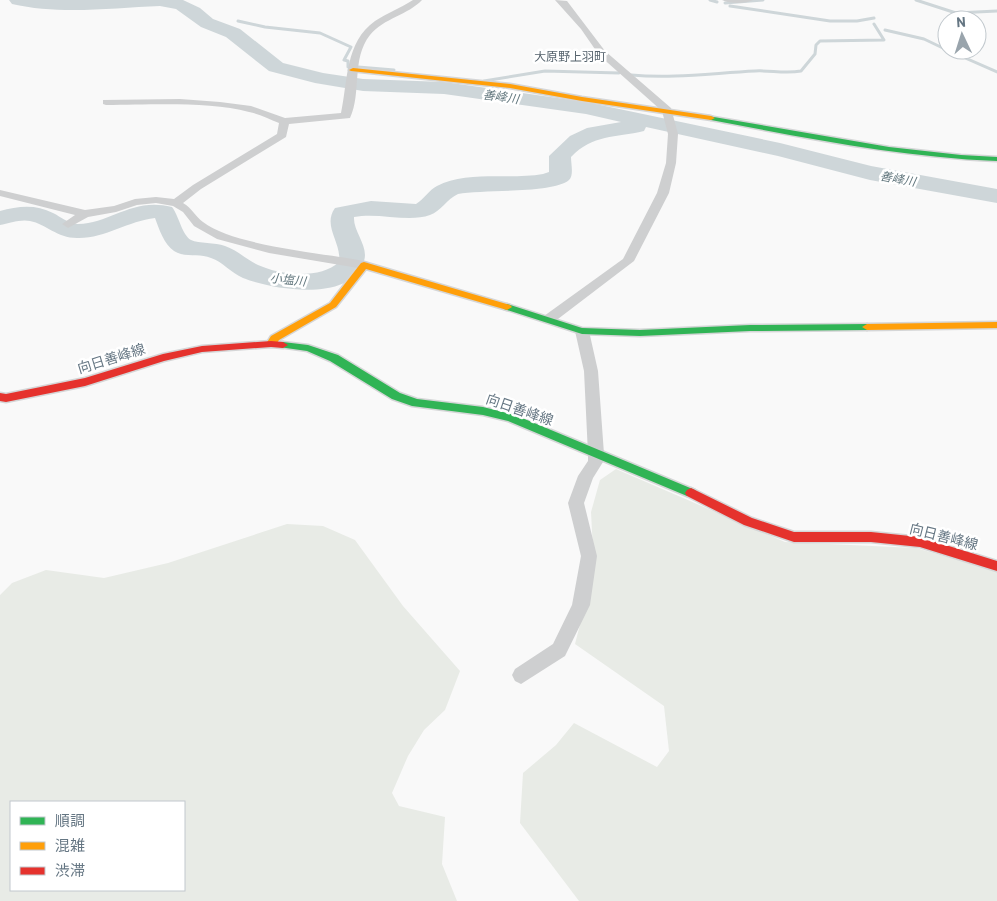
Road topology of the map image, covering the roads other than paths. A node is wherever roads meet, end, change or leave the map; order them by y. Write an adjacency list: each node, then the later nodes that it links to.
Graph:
1 (418, 0): 5 (street)
2 (560, 0): 7 (street)
3 (726, 0): 4 (street)
4 (749, 0)
5 (353, 72): 7 (street); 8 (street)
6 (106, 102): 8 (street)
7 (668, 112): 9 (street); 15 (street)
8 (284, 121): 11 (street)
9 (997, 159)
10 (0, 193): 12 (street)
11 (176, 203): 12 (street); 14 (street)
12 (85, 214): 13 (street)
13 (68, 224)
14 (361, 265): 15 (street); 18 (street)
15 (549, 319): 17 (street)
16 (997, 325): 17 (street)
17 (582, 331): 20 (street)
18 (271, 344): 19 (street, 向日善峰線); 20 (street, 向日善峰線)
19 (0, 397)
20 (596, 454): 21 (street, 向日善峰線); 22 (street)
21 (997, 566)
22 (520, 675)

